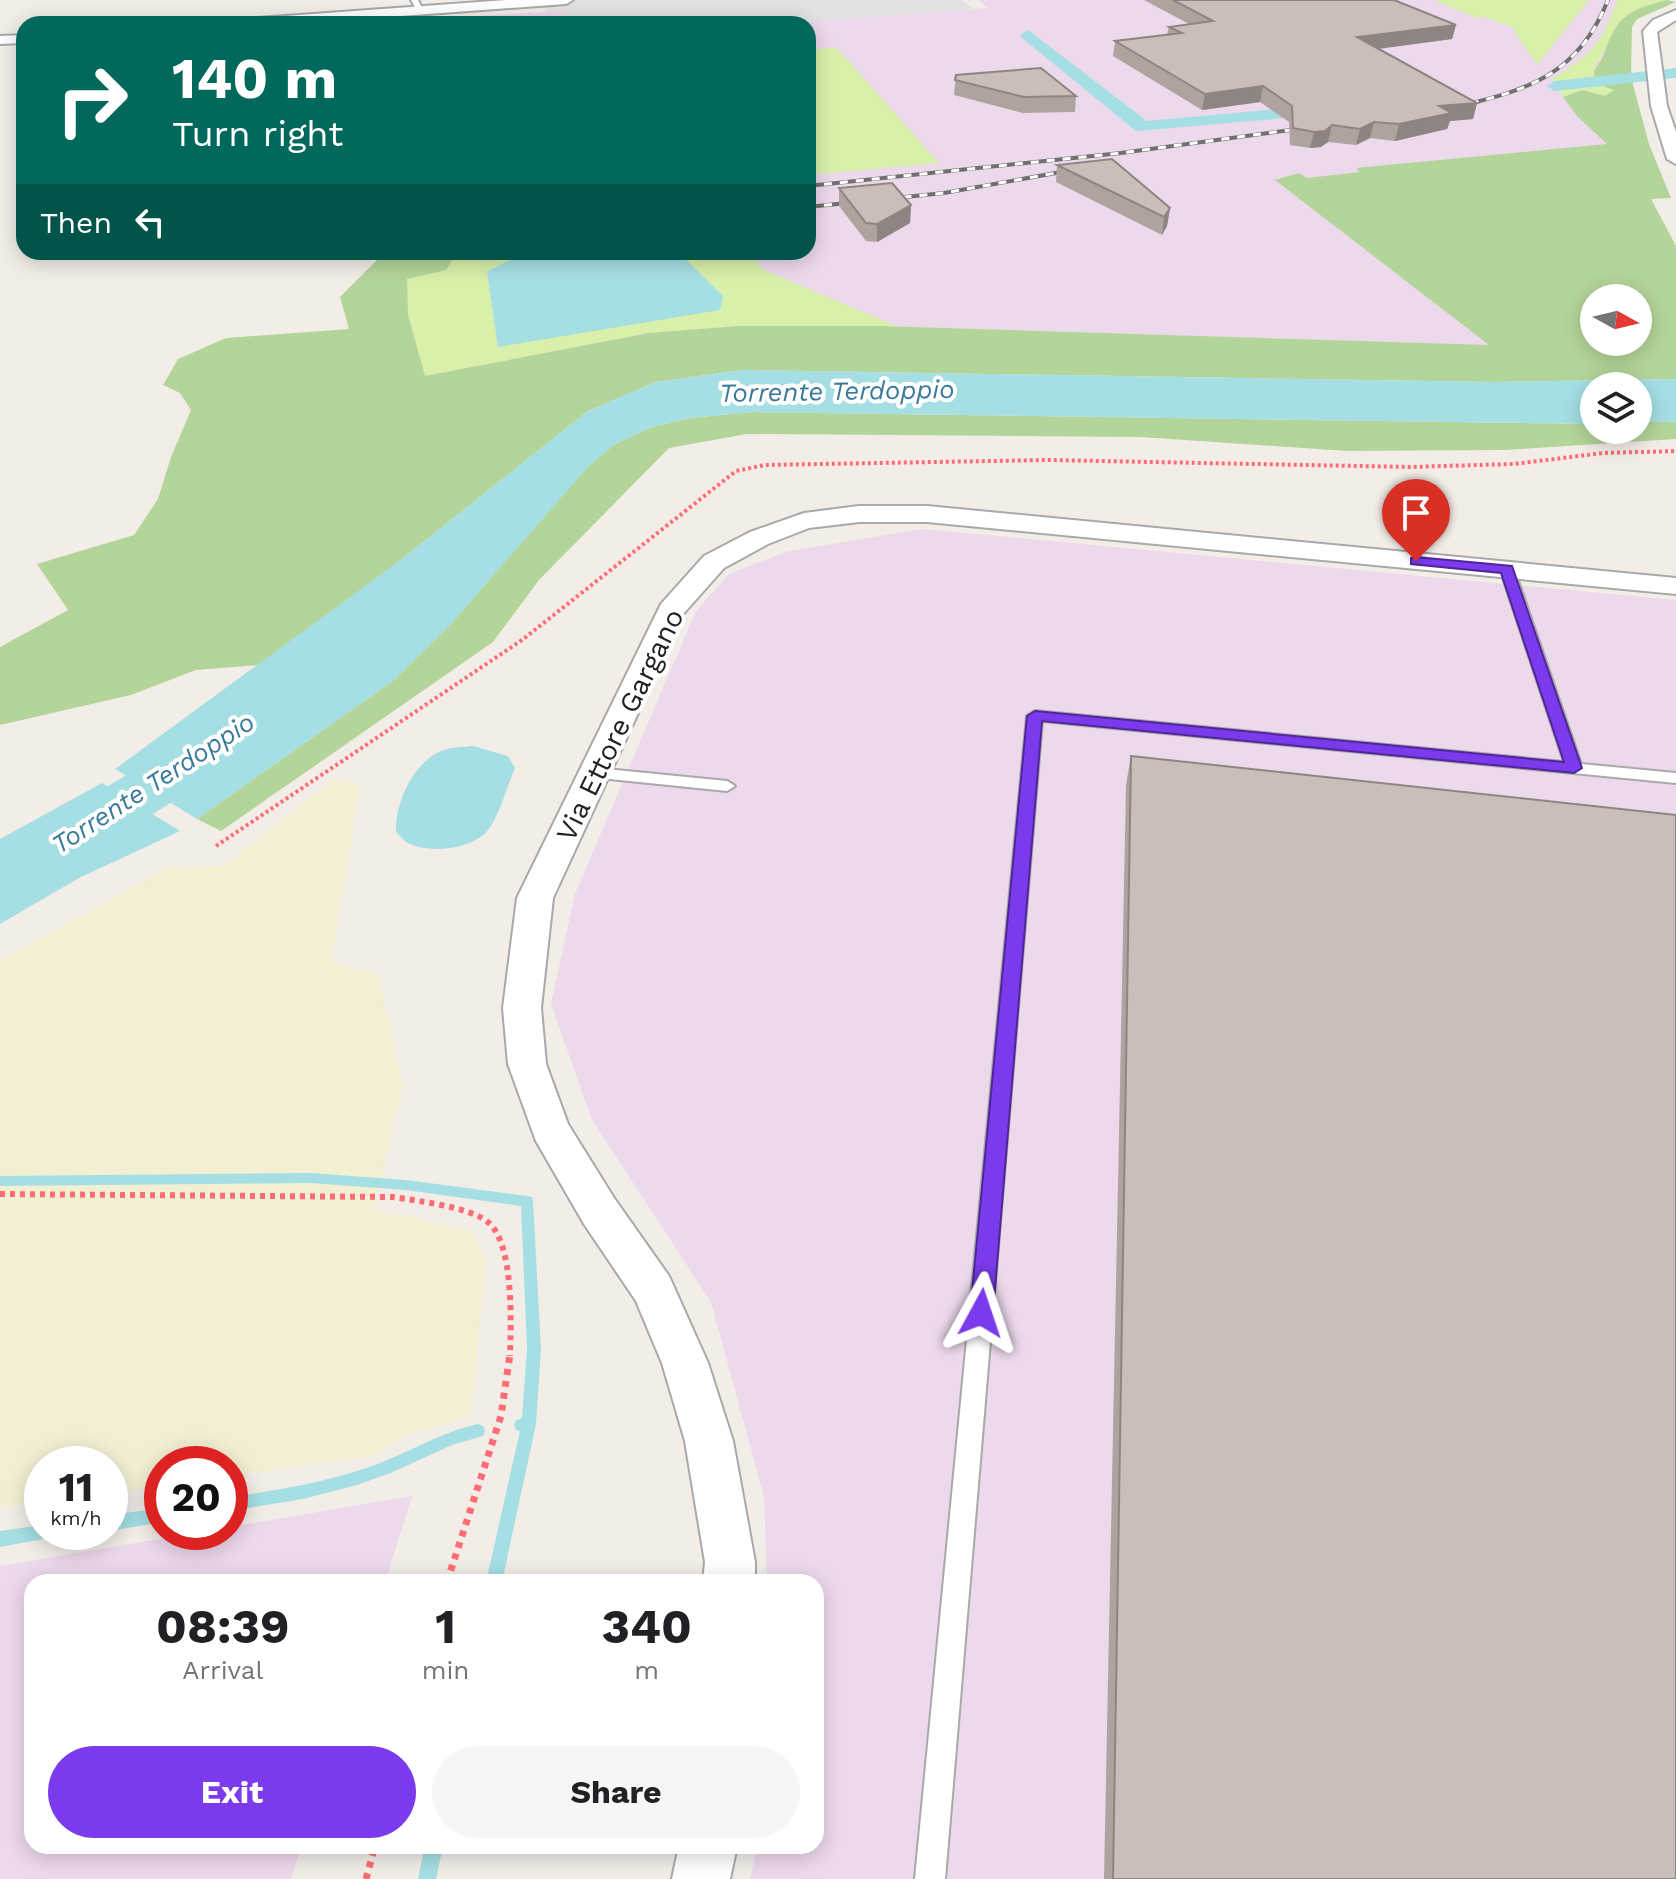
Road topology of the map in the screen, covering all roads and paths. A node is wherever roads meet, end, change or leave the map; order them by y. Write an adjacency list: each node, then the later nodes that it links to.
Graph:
1 (566, 0): 2 (street)
2 (417, 5): 4 (street)
3 (1676, 14): 5 (street)
4 (383, 16)
5 (1676, 159)
6 (1507, 569): 7 (street, Via Ettore Gargano); 8 (lane); 9 (street, Via Ettore Gargano)
7 (1676, 586)
8 (1574, 768): 10 (lane); 19 (lane)
9 (596, 773): 11 (lane); 14 (street, Via Ettore Gargano)
10 (1676, 778)
11 (727, 786)
12 (0, 1194): 13 (path)
13 (449, 1574)
14 (729, 1574)
15 (373, 1854): 17 (path)
16 (706, 1854): 18 (street)
17 (366, 1879)
18 (701, 1879)
19 (930, 1879)

